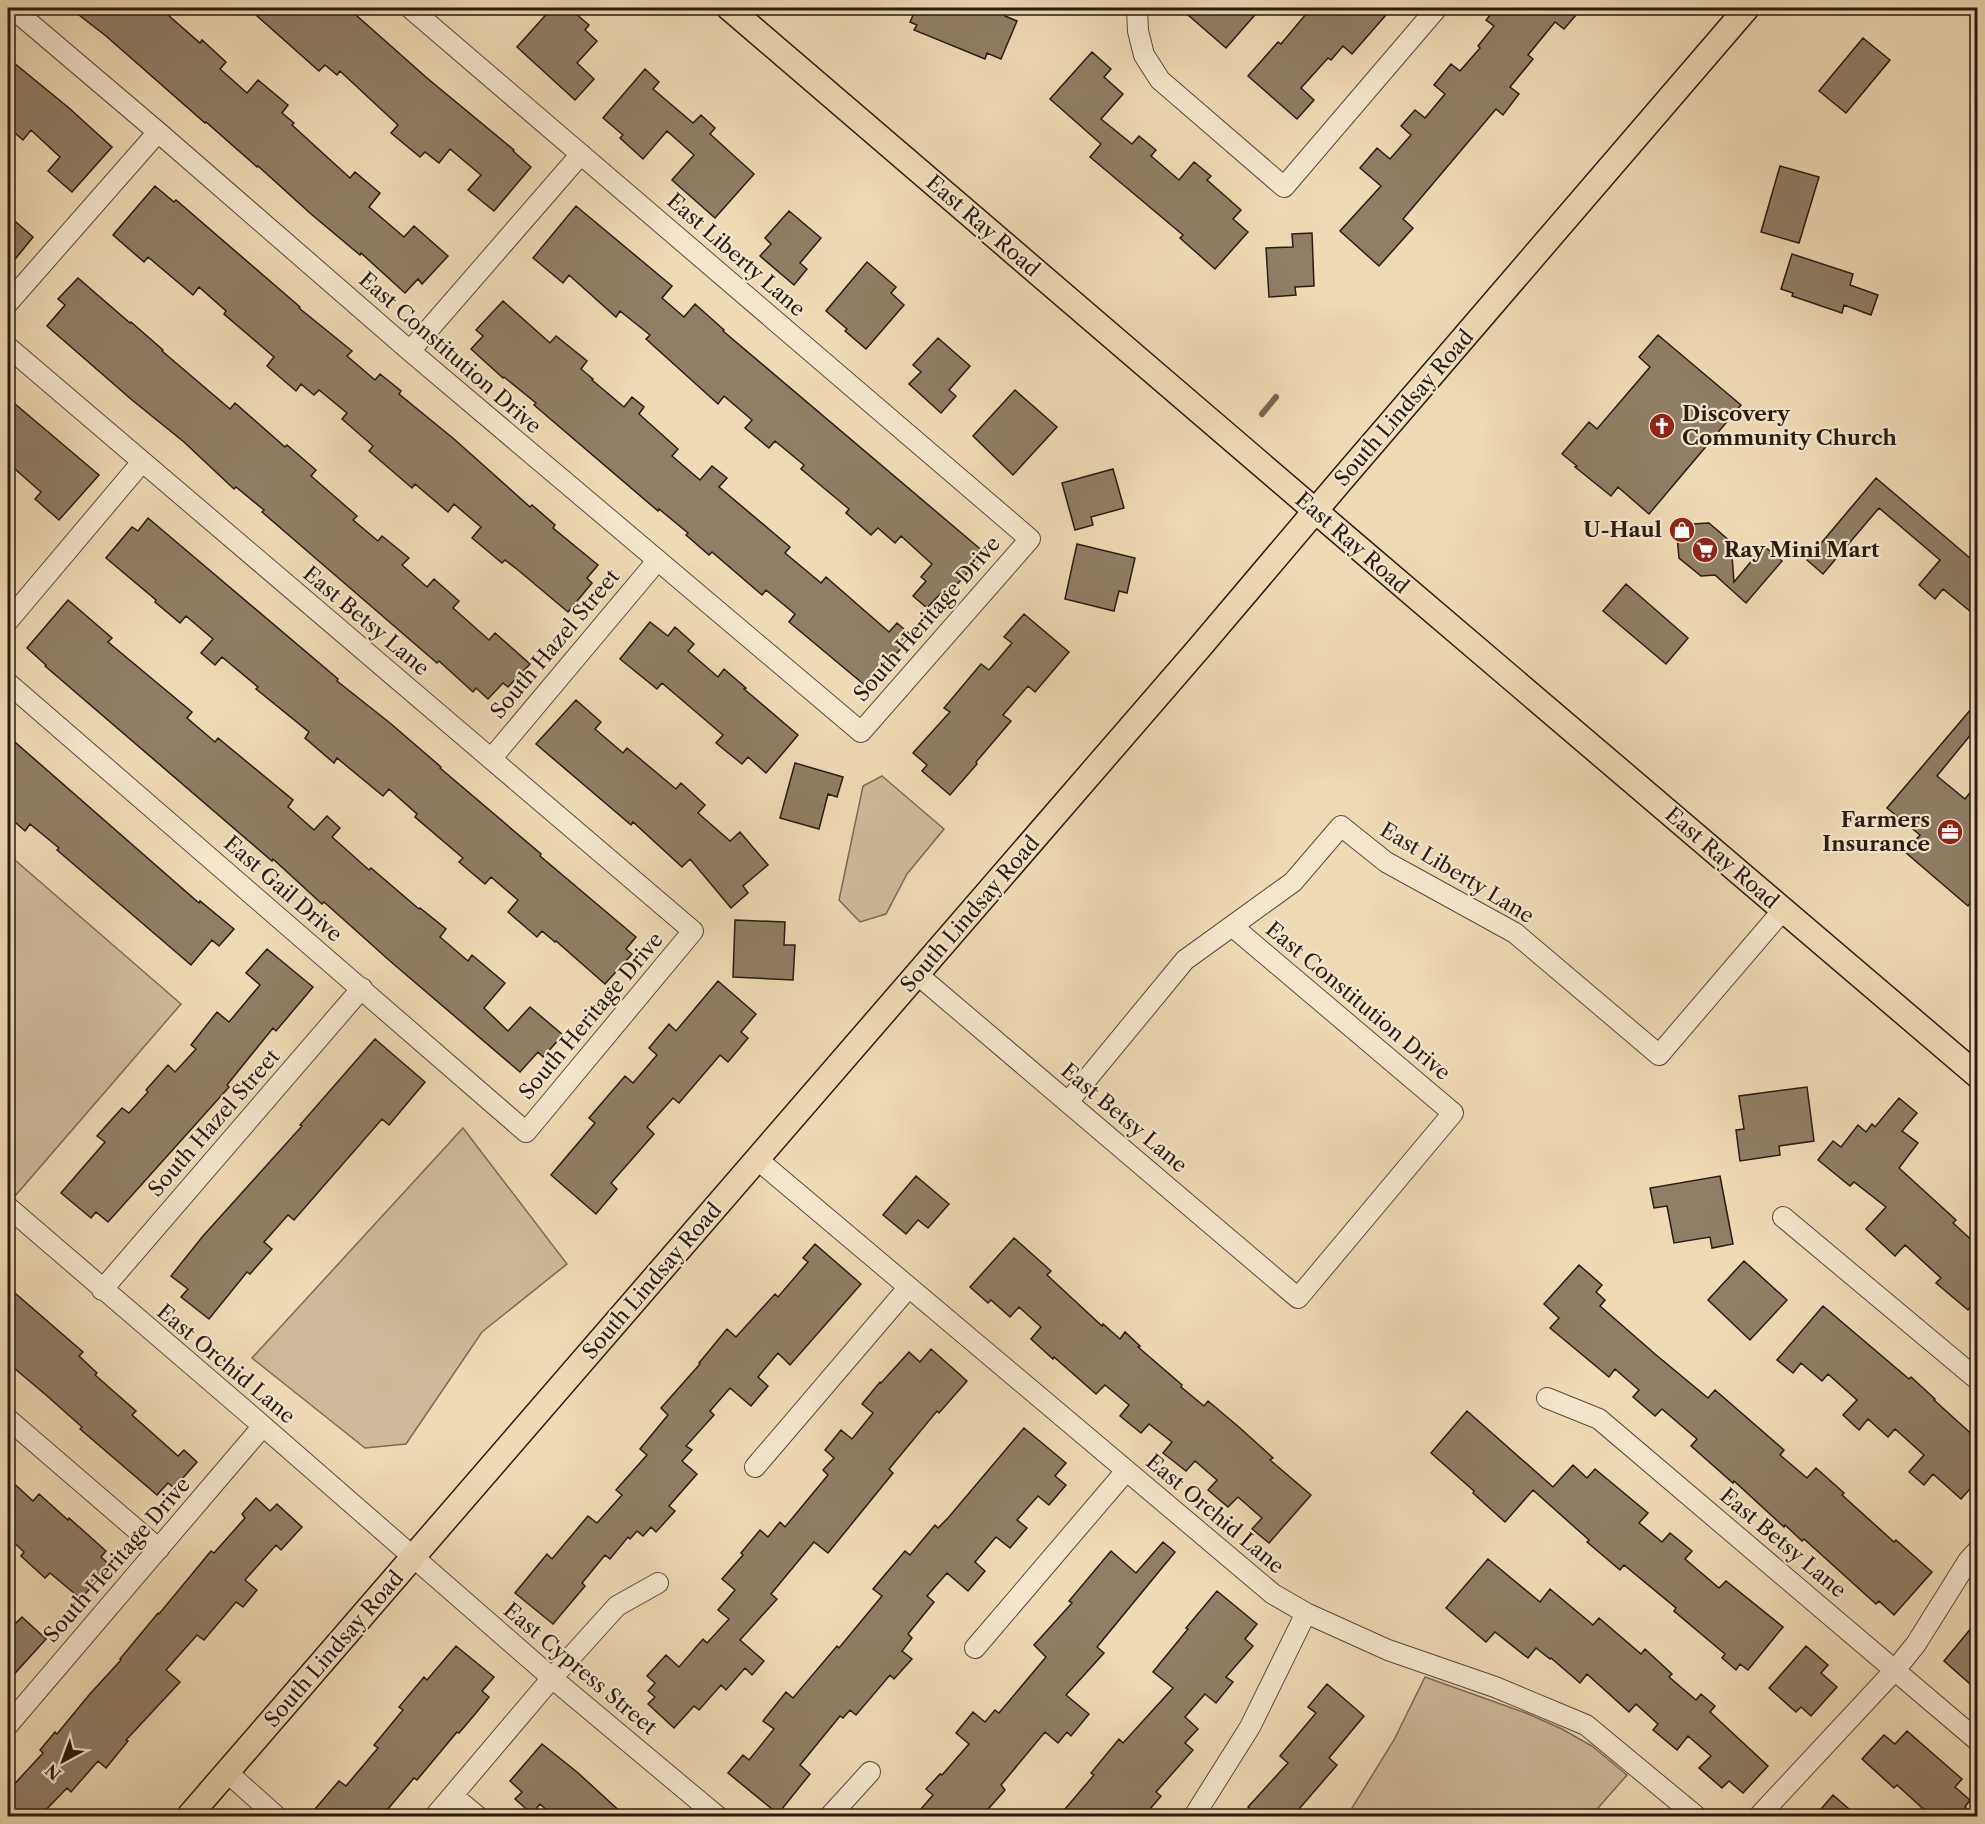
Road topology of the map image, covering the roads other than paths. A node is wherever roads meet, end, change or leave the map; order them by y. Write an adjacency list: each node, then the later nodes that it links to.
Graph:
1 (12, 8): 7 (street, East Constitution Drive)
2 (410, 8): 8 (street, East Liberty Lane)
3 (729, 8): 13 (main road, East Ray Road)
4 (1137, 8): 5 (street)
5 (1437, 8)
6 (1747, 8): 13 (main road, South Lindsay Road)
7 (158, 132): 9 (street); 11 (street, East Constitution Drive)
8 (581, 154): 11 (street); 14 (street, East Liberty Lane)
9 (8, 303)
10 (8, 347): 12 (street, East Betsy Lane)
11 (410, 351): 15 (street, East Constitution Drive)
12 (142, 462): 16 (street); 19 (street, East Betsy Lane)
13 (1316, 511): 20 (main road, East Ray Road); 23 (main road, South Lindsay Road)
14 (1030, 539): 18 (street, South Heritage Drive)
15 (657, 561): 18 (street, East Constitution Drive); 19 (street, South Hazel Street)
16 (8, 621)
17 (8, 683): 24 (street, East Gail Drive)
18 (861, 732)
19 (491, 759): 22 (street, East Betsy Lane)
20 (1783, 910): 21 (street, East Liberty Lane); 25 (main road, East Ray Road)
21 (1232, 926): 26 (street); 33 (street, East Constitution Drive)
22 (693, 932): 27 (street, South Heritage Drive)
23 (918, 975): 26 (street, East Betsy Lane); 28 (main road, South Lindsay Road)
24 (362, 988): 27 (street, East Gail Drive); 32 (street, South Hazel Street)
25 (1977, 1076)
26 (1068, 1102): 33 (street, East Betsy Lane)
27 (526, 1132)
28 (758, 1160): 31 (street, East Orchid Lane); 42 (main road, South Lindsay Road)
29 (8, 1207): 32 (street, East Orchid Lane)
30 (1783, 1217): 34 (street)
31 (908, 1288): 38 (street); 39 (street, East Orchid Lane)
32 (102, 1290): 37 (street, East Orchid Lane)
33 (1298, 1298)
34 (1977, 1380)
35 (1546, 1398): 46 (street, East Betsy Lane)
36 (8, 1419): 40 (street)
37 (263, 1426): 40 (street, South Heritage Drive); 42 (street, East Orchid Lane)
38 (755, 1467)
39 (1126, 1471): 44 (street, East Orchid Lane); 45 (street)
40 (159, 1549): 48 (street, South Heritage Drive)
41 (1977, 1550): 46 (street)
42 (413, 1558): 47 (street, East Cypress Street); 51 (main road, South Lindsay Road)
43 (658, 1583): 47 (street)
44 (1306, 1613): 59 (street); 60 (street, East Orchid Lane)
45 (975, 1648)
46 (1895, 1670): 49 (street, East Betsy Lane); 61 (street)
47 (552, 1678): 52 (street); 57 (street, East Cypress Street)
48 (8, 1725)
49 (1977, 1741)
50 (870, 1772): 58 (street)
51 (228, 1773): 53 (main road, South Lindsay Road); 54 (street)
52 (453, 1796): 55 (street); 56 (street)
53 (189, 1816)
54 (276, 1816)
55 (435, 1816)
56 (477, 1816)
57 (717, 1816)
58 (830, 1816)
59 (1194, 1816)
60 (1696, 1816)
61 (1759, 1816)

